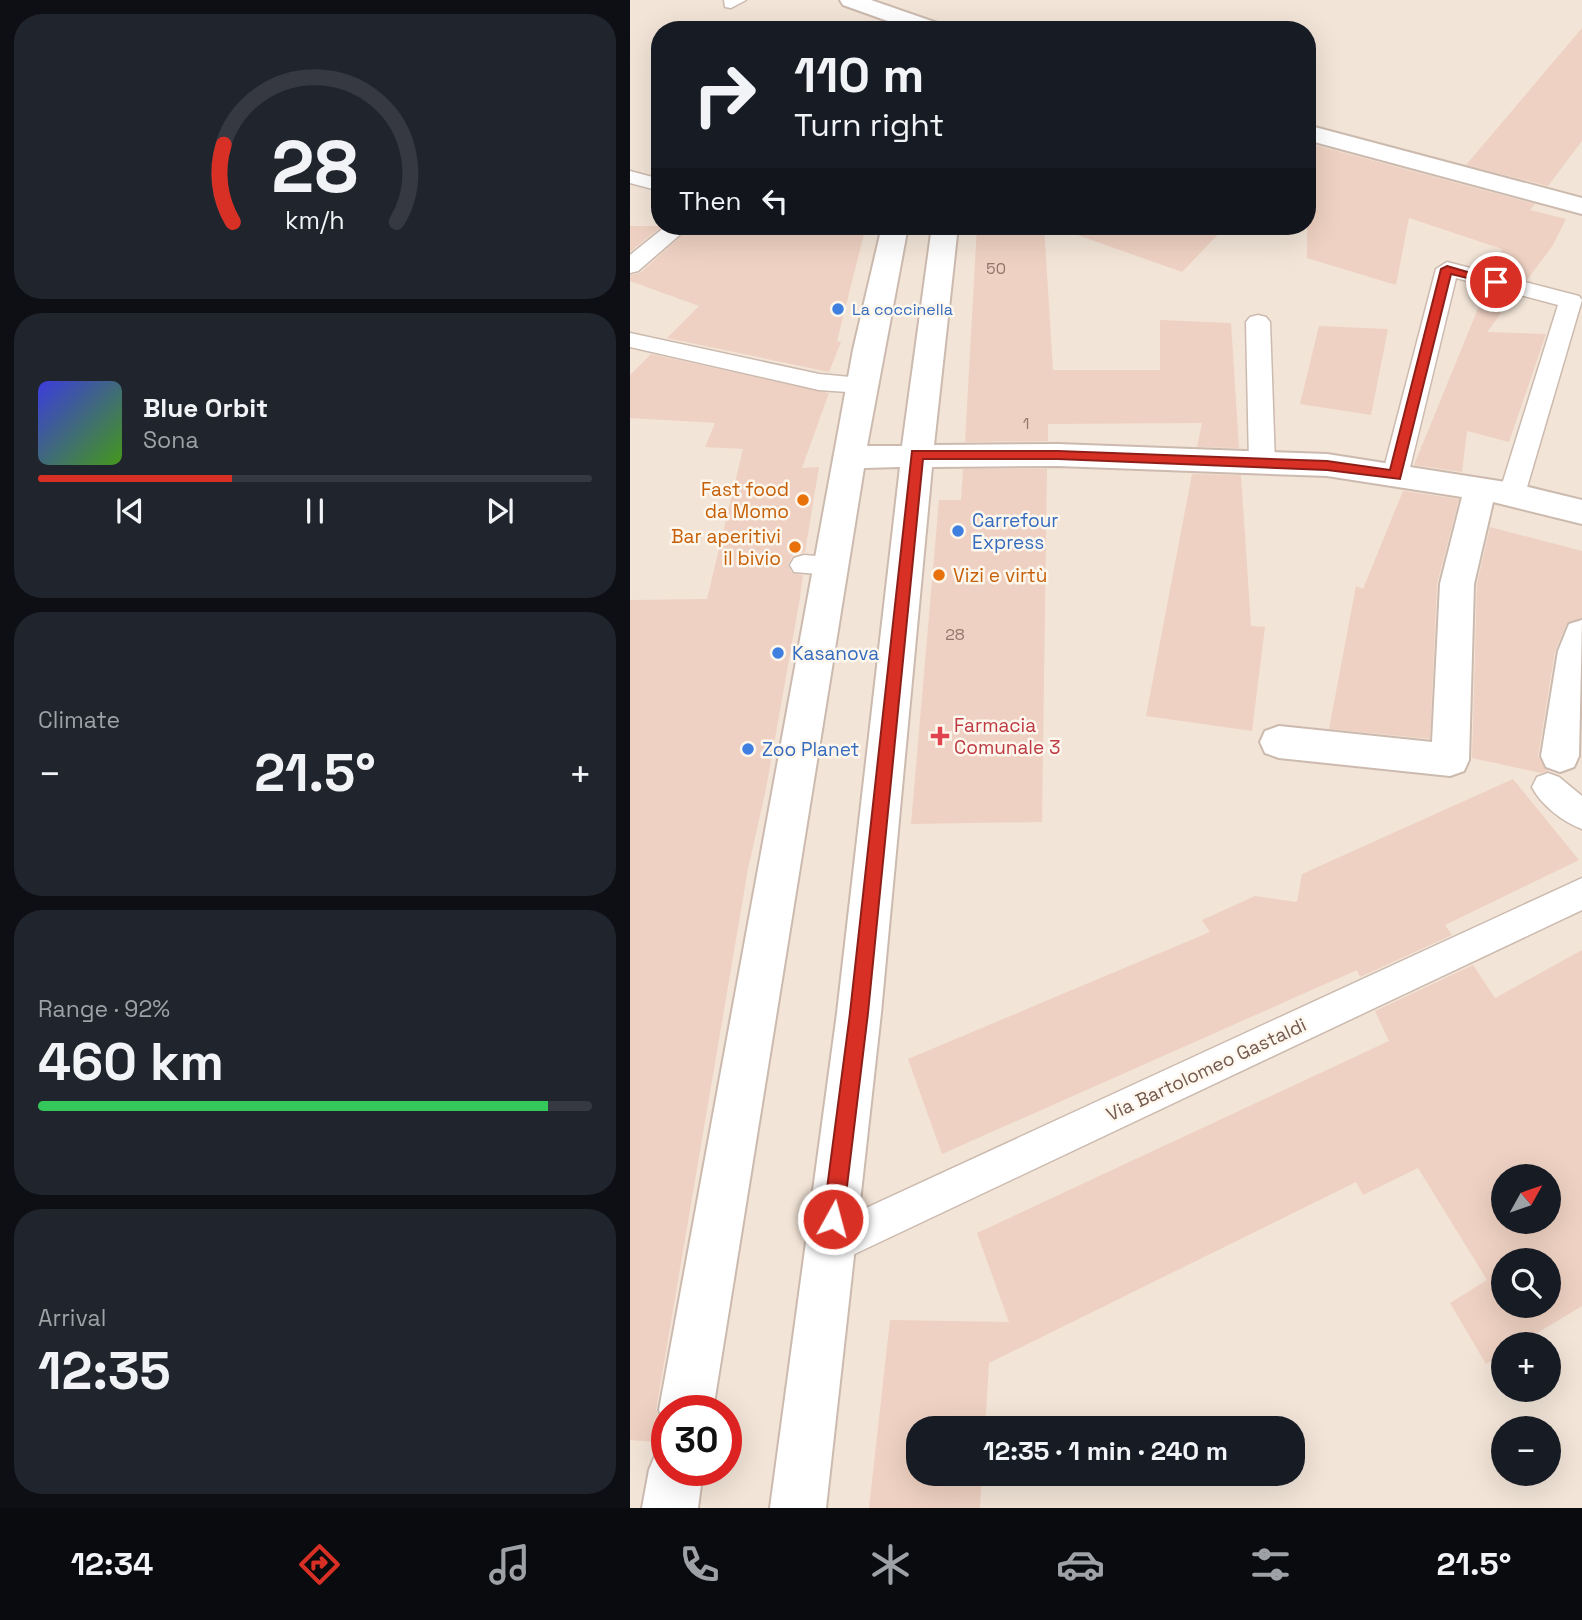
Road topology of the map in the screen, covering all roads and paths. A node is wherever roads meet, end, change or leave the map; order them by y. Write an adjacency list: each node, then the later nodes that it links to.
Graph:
1 (851, 0): 2 (street)
2 (907, 21)
3 (1316, 134): 6 (street)
4 (630, 177): 5 (lane)
5 (651, 183)
6 (1582, 206)
7 (668, 235): 10 (lane)
8 (893, 235): 13 (street)
9 (944, 235): 14 (street)
10 (630, 266)
11 (1258, 322): 16 (lane)
12 (630, 340): 13 (lane)
13 (862, 385): 15 (street)
14 (917, 454): 15 (street); 16 (street); 25 (street)
15 (850, 457): 26 (street)
16 (1262, 463): 17 (street)
17 (1395, 475): 18 (street); 18 (lane)
18 (1496, 491): 19 (street); 21 (street)
19 (1582, 512)
20 (1582, 634): 22 (street)
21 (1279, 742)
22 (1554, 771): 23 (lane)
23 (1582, 815)
24 (1582, 892): 25 (lane, Via Bartolomeo Gastaldi)
25 (830, 1245): 29 (street)
26 (688, 1395)
27 (673, 1486): 28 (street)
28 (670, 1508)
29 (798, 1508)

